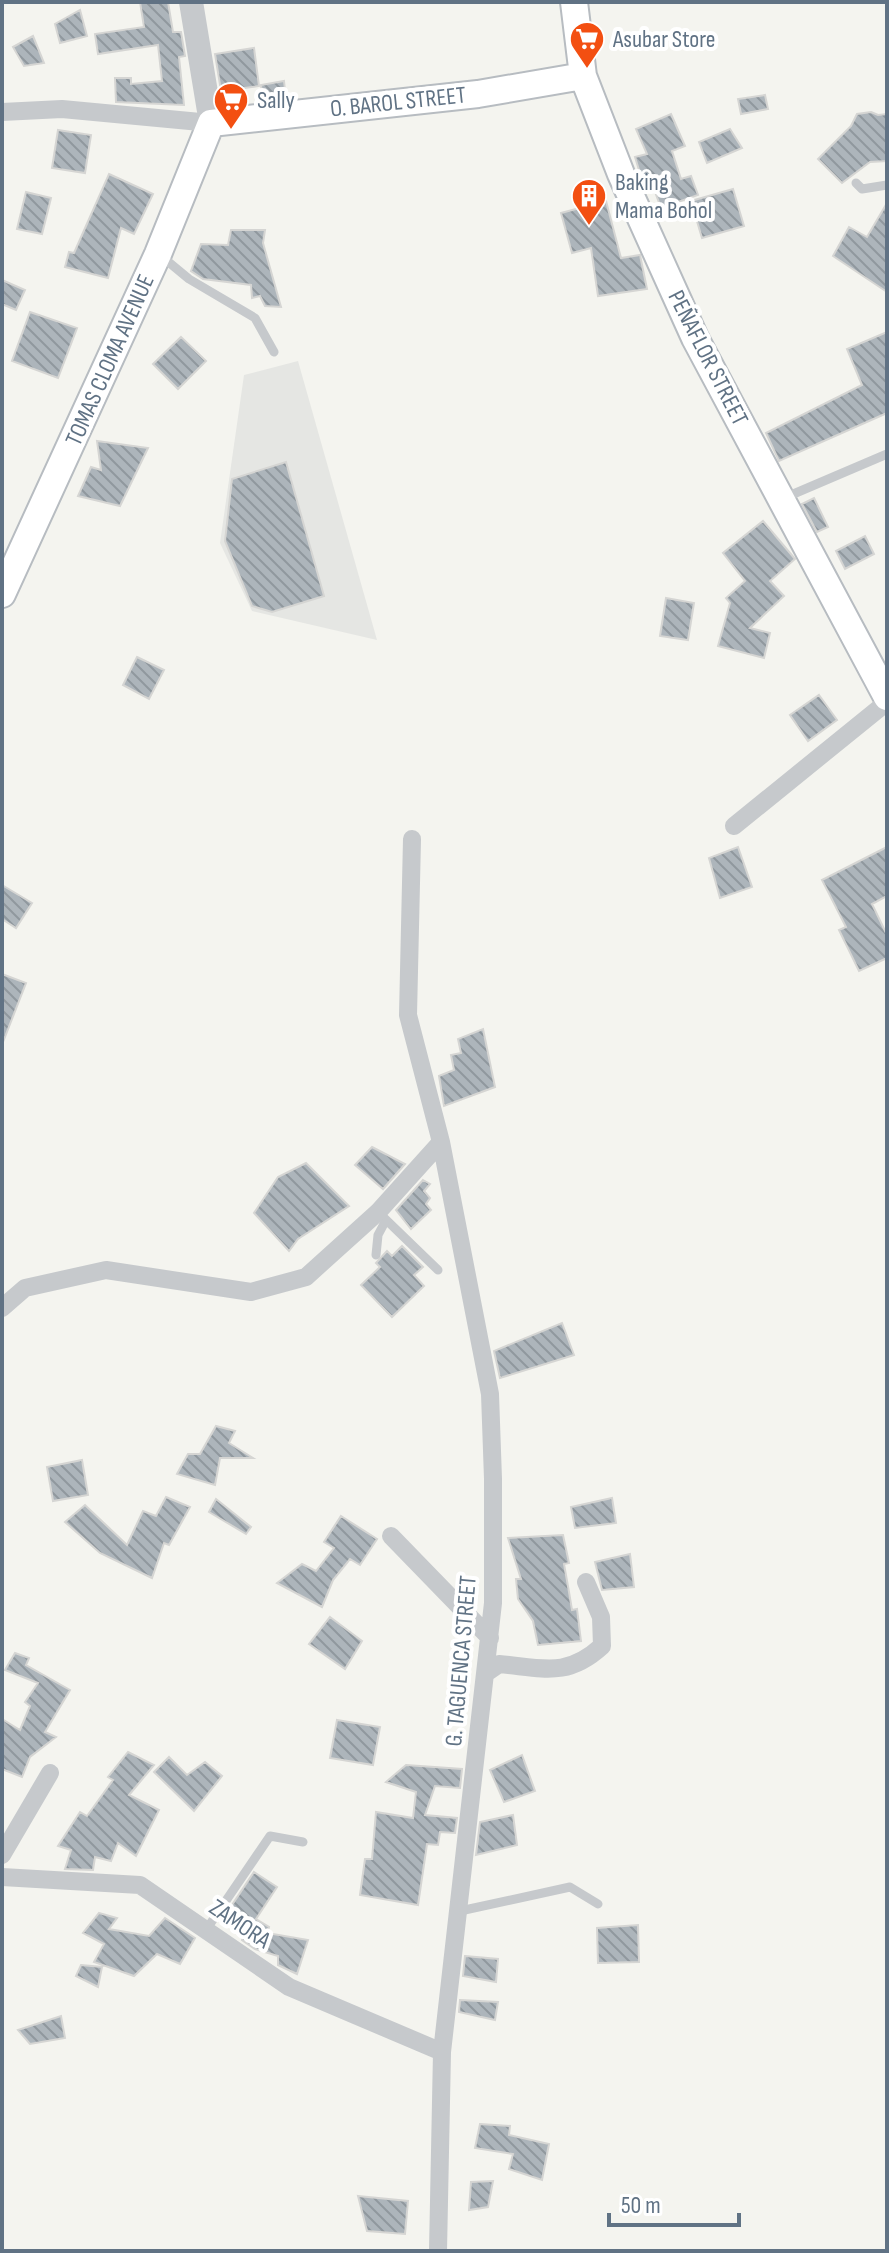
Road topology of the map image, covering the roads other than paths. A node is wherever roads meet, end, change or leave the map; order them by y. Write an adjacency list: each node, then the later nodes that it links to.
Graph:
1 (191, 2): 5 (street)
2 (574, 2): 3 (main road, PEÑAFLOR STREET)
3 (583, 76): 5 (main road, O. BAROL STREET); 11 (main road, PEÑAFLOR STREET)
4 (2, 112): 5 (street)
5 (211, 123): 8 (main road, TOMAS CLOMA AVENUE)
6 (856, 183): 7 (lane)
7 (887, 185)
8 (158, 254): 9 (lane); 12 (main road, TOMAS CLOMA AVENUE)
9 (274, 352)
10 (887, 454): 11 (lane)
11 (781, 499): 13 (main road, PEÑAFLOR STREET)
12 (2, 594)
13 (887, 699): 14 (street)
14 (734, 826)
15 (412, 839): 16 (street, G. TAGUENCA STREET)
16 (441, 1142): 17 (street); 23 (street, G. TAGUENCA STREET)
17 (382, 1216): 18 (lane); 19 (lane); 20 (street)
18 (376, 1255)
19 (438, 1270)
20 (2, 1308)
21 (391, 1536): 23 (street)
22 (586, 1582): 24 (street)
23 (490, 1638): 24 (street, G. TAGUENCA STREET)
24 (486, 1673): 30 (street, G. TAGUENCA STREET)
25 (50, 1773): 27 (street)
26 (303, 1842): 31 (lane)
27 (2, 1855)
28 (2, 1877): 31 (street, ZAMORA)
29 (598, 1904): 30 (lane)
30 (460, 1911): 32 (street, G. TAGUENCA STREET)
31 (206, 1930): 32 (street, ZAMORA)
32 (442, 2052): 33 (street, G. TAGUENCA STREET)
33 (438, 2251)

